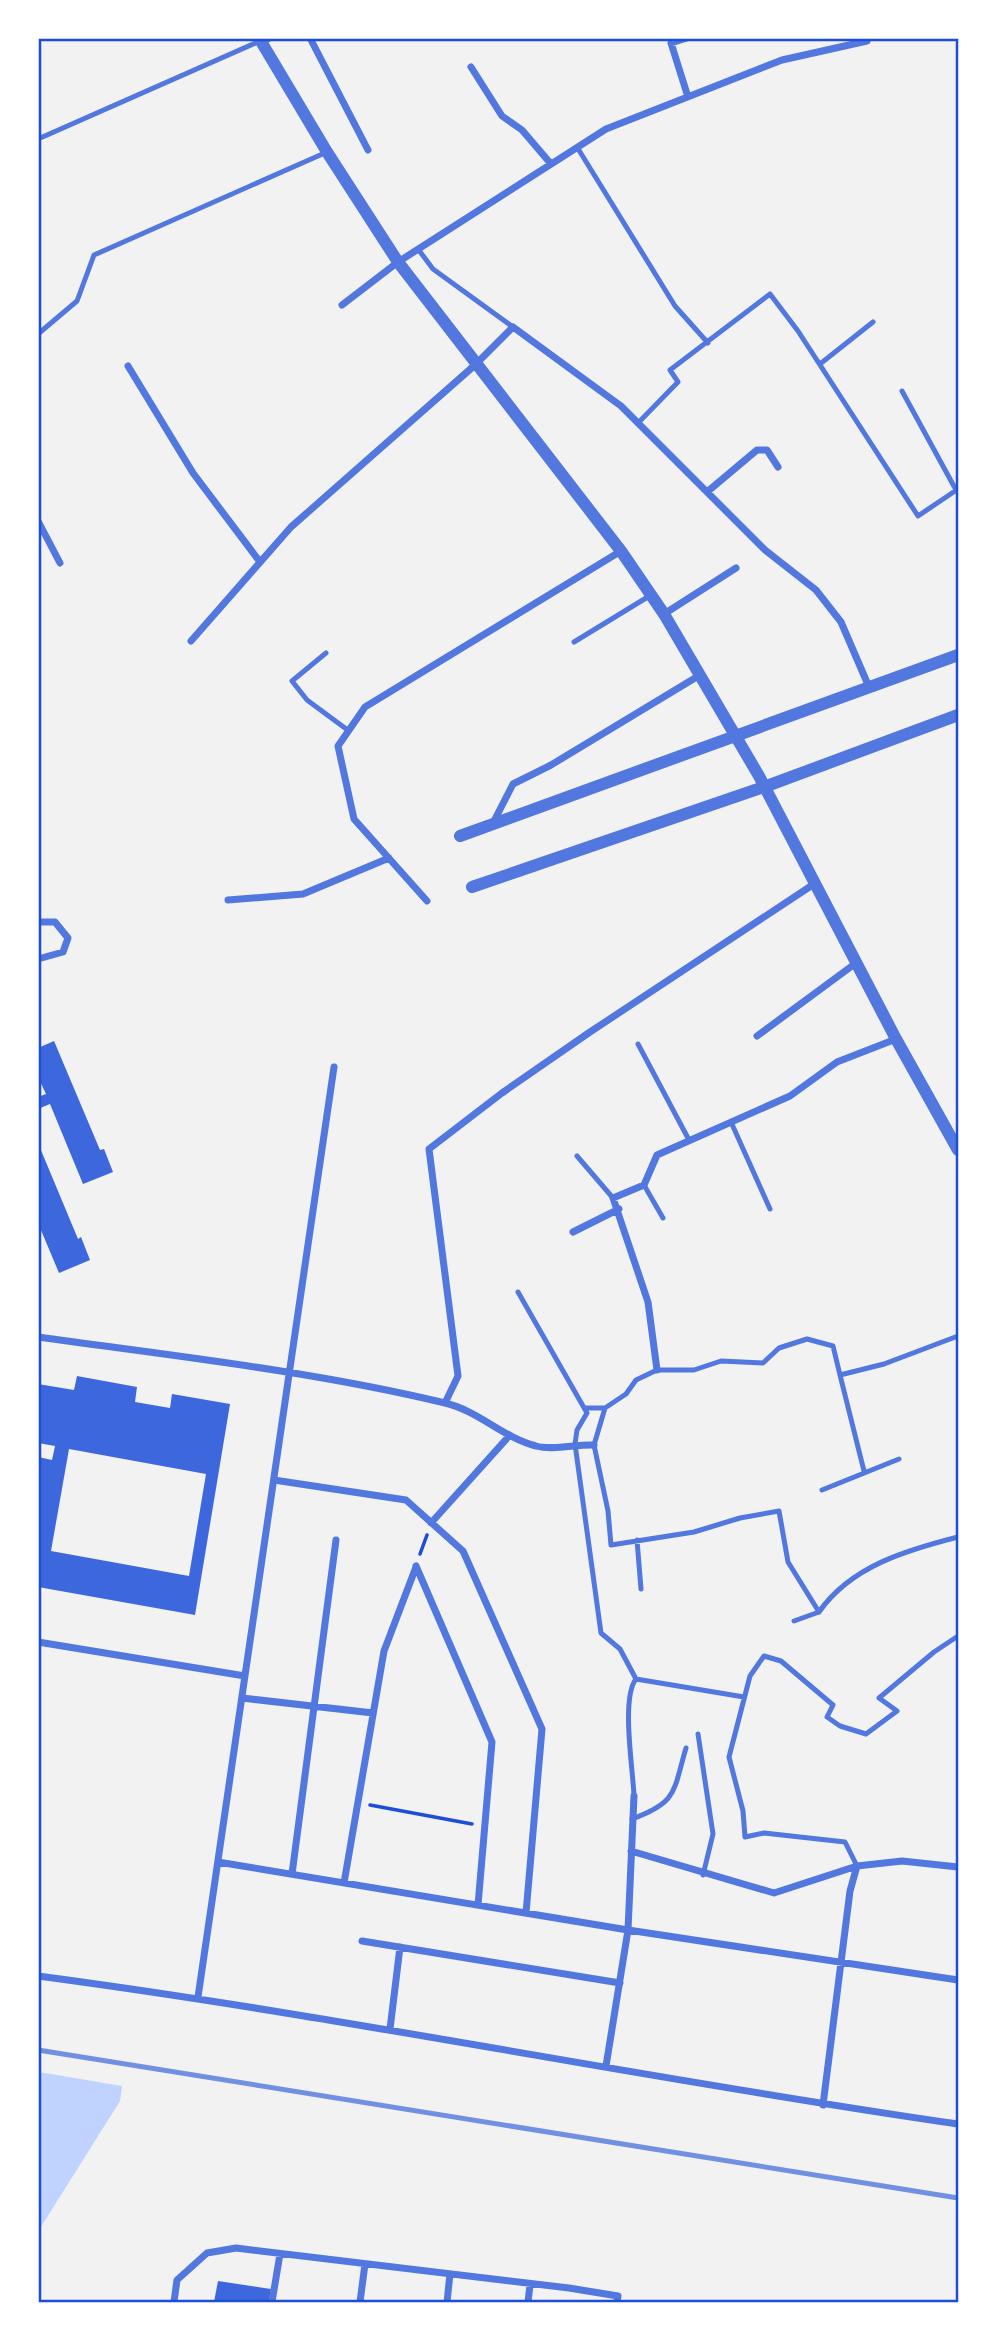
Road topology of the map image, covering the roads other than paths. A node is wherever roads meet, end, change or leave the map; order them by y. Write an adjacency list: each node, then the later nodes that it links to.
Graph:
1 (310, 38): 9 (street)
2 (688, 38): 6 (street)
3 (263, 40): 7 (lane); 10 (street)
4 (867, 41): 6 (street)
5 (471, 67): 11 (street)
6 (688, 97): 8 (street)
7 (38, 139)
8 (577, 148): 11 (street); 18 (lane)
9 (368, 150)
10 (327, 152): 13 (street); 17 (lane)
11 (551, 164): 12 (street)
12 (418, 249): 13 (street); 16 (lane)
13 (398, 262): 14 (street); 20 (street)
14 (342, 305)
15 (873, 321): 19 (lane)
16 (513, 327): 20 (street); 23 (street)
17 (38, 334)
18 (708, 343): 19 (lane); 23 (lane)
19 (820, 364): 25 (lane)
20 (475, 365): 28 (street); 29 (street)
21 (128, 366): 29 (street)
22 (902, 391): 25 (lane)
23 (638, 423): 26 (street)
24 (778, 467): 26 (street)
25 (957, 489)
26 (707, 492): 39 (street)
27 (38, 521): 30 (street)
28 (621, 551): 32 (street); 41 (street)
29 (260, 562): 34 (street)
30 (60, 563)
31 (736, 568): 33 (street)
32 (651, 595): 33 (street); 35 (lane)
33 (664, 614): 38 (street)
34 (191, 641)
35 (574, 642)
36 (326, 653): 41 (lane)
37 (958, 655): 39 (street)
38 (701, 674): 42 (street); 44 (street)
39 (869, 687): 42 (street)
40 (958, 715): 43 (street)
41 (349, 731): 46 (street)
42 (736, 736): 43 (street); 44 (street)
43 (764, 787): 47 (street); 48 (street)
44 (492, 825): 45 (street)
45 (460, 836)
46 (389, 858): 49 (street); 50 (street)
47 (814, 884): 53 (street); 74 (street)
48 (472, 887)
49 (228, 901)
50 (427, 901)
51 (38, 922): 52 (street)
52 (38, 959)
53 (856, 963): 54 (street); 55 (street)
54 (757, 1036)
55 (896, 1039): 58 (street); 60 (street)
56 (638, 1044): 59 (lane)
57 (334, 1067): 72 (street)
58 (731, 1122): 59 (street); 65 (lane)
59 (689, 1140): 62 (street)
60 (958, 1150)
61 (577, 1156): 63 (lane)
62 (644, 1185): 63 (street); 66 (lane)
63 (613, 1198): 64 (street)
64 (619, 1209): 67 (street); 71 (street)
65 (770, 1209)
66 (663, 1218)
67 (573, 1232)
68 (518, 1292): 75 (lane)
69 (38, 1337): 72 (street)
70 (958, 1338): 73 (lane)
71 (657, 1370): 73 (lane); 76 (lane)
72 (289, 1374): 74 (street); 82 (street)
73 (840, 1375): 81 (lane)
74 (445, 1403): 77 (street)
75 (585, 1408): 76 (lane); 78 (lane)
76 (605, 1408): 79 (lane)
77 (509, 1436): 78 (street); 84 (street)
78 (575, 1444): 79 (street); 94 (lane)
79 (594, 1445): 87 (lane)
80 (899, 1459): 81 (lane)
81 (864, 1471): 83 (lane)
82 (274, 1480): 84 (street); 93 (street)
83 (822, 1490)
84 (431, 1523): 111 (street)
85 (958, 1537): 89 (lane)
86 (336, 1540): 97 (street)
87 (637, 1540): 88 (lane); 89 (lane)
88 (642, 1589)
89 (819, 1612): 90 (lane)
90 (794, 1621)
91 (958, 1636): 95 (lane)
92 (38, 1642): 93 (street)
93 (245, 1676): 96 (street)
94 (636, 1679): 95 (lane); 101 (lane)
95 (744, 1697): 105 (lane)
96 (242, 1698): 97 (street); 104 (street)
97 (314, 1707): 98 (street); 107 (street)
98 (373, 1713): 109 (street); 110 (street)
99 (698, 1734): 108 (lane)
100 (686, 1748): 102 (lane)
101 (634, 1796): 102 (street)
102 (632, 1819): 103 (street)
103 (631, 1851): 108 (street); 112 (street)
104 (218, 1862): 107 (street); 119 (street)
105 (856, 1866): 106 (street); 108 (street); 115 (street)
106 (958, 1867)
107 (292, 1874): 109 (street)
108 (703, 1875)
109 (344, 1883): 110 (street)
110 (478, 1905): 111 (street)
111 (526, 1913): 112 (street)
112 (628, 1930): 115 (street); 118 (street)
113 (362, 1941): 114 (street)
114 (400, 1947): 118 (street); 120 (street)
115 (841, 1962): 117 (street); 122 (street)
116 (38, 1976): 119 (street)
117 (958, 1980)
118 (620, 1983): 121 (street)
119 (198, 1997): 120 (street)
120 (390, 2029): 121 (street)
121 (606, 2066): 122 (street)
122 (823, 2105): 123 (street)
123 (958, 2124)
124 (280, 2255): 125 (street); 128 (street); 129 (street)
125 (365, 2264): 126 (street); 130 (street)
126 (450, 2274): 127 (street); 131 (street)
127 (530, 2285): 132 (street); 133 (street)
128 (174, 2302)
129 (272, 2302)
130 (359, 2302)
131 (447, 2302)
132 (528, 2302)
133 (617, 2302)

